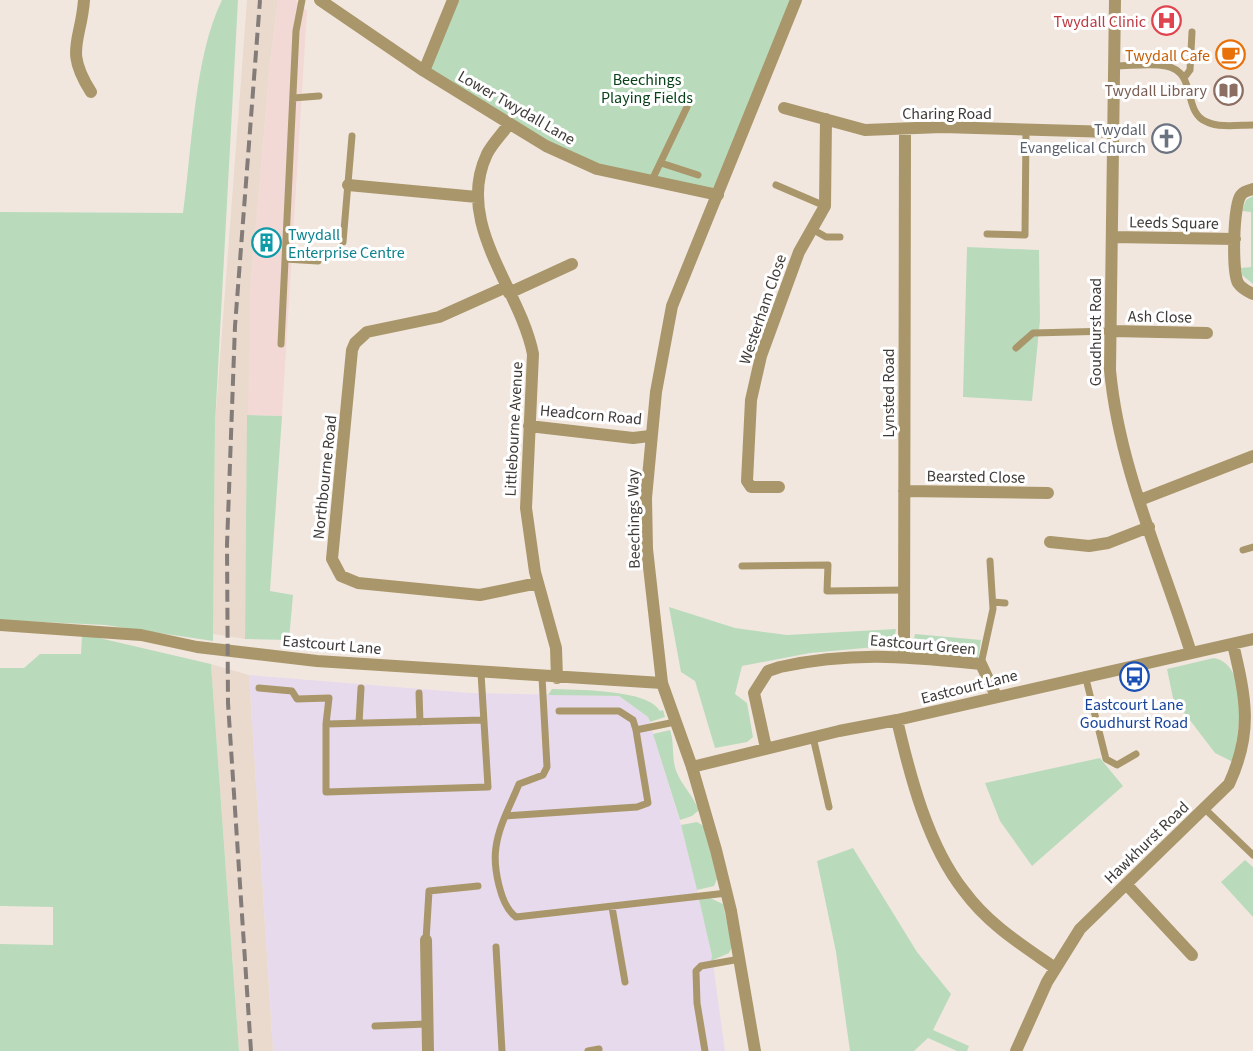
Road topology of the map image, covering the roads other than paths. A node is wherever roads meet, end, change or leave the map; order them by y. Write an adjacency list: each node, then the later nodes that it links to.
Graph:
1 (84, 0): 11 (street)
2 (302, 0): 13 (lane)
3 (320, 0): 9 (street, Lower Twydall Lane)
4 (453, 0): 9 (street)
5 (796, 0): 29 (street, Beechings Way)
6 (1115, 0): 8 (street, Goudhurst Road)
7 (1192, 32): 10 (lane)
8 (1115, 66): 10 (lane); 21 (street, Goudhurst Road)
9 (424, 71): 17 (street, Lower Twydall Lane)
10 (1184, 78): 18 (lane)
11 (91, 92)
12 (319, 96): 13 (lane)
13 (293, 98): 38 (lane)
14 (687, 107): 23 (lane)
15 (784, 108): 16 (street, Charing Road)
16 (826, 119): 19 (street, Charing Road); 31 (street, Westerham Close)
17 (509, 124): 25 (street, Lower Twydall Lane); 30 (street, Littlebourne Avenue)
18 (1253, 125)
19 (905, 130): 20 (street, Charing Road); 51 (street, Lynsted Road)
20 (1026, 131): 21 (street, Charing Road); 33 (lane)
21 (1113, 132): 35 (street, Goudhurst Road)
22 (352, 135): 27 (lane)
23 (661, 163): 24 (lane); 25 (lane)
24 (698, 175)
25 (652, 180): 29 (street, Lower Twydall Lane)
26 (776, 185): 31 (lane)
27 (348, 186): 30 (street); 37 (lane)
28 (1253, 189): 36 (street, Leeds Square)
29 (718, 195): 48 (street, Beechings Way)
30 (477, 197): 41 (street, Littlebourne Avenue)
31 (825, 206): 32 (street, Westerham Close)
32 (812, 229): 34 (lane); 50 (street, Westerham Close)
33 (987, 234)
34 (840, 237)
35 (1112, 237): 36 (street, Leeds Square); 43 (street, Goudhurst Road)
36 (1235, 239): 42 (street, Leeds Square)
37 (343, 242)
38 (285, 259): 39 (lane); 45 (lane)
39 (318, 261)
40 (572, 264): 41 (street, Northbourne Road)
41 (508, 290): 47 (street, Littlebourne Avenue); 60 (street, Northbourne Road)
42 (1253, 294)
43 (1112, 331): 44 (street, Ash Close); 46 (lane); 53 (street, Goudhurst Road)
44 (1207, 333)
45 (281, 344)
46 (1016, 348)
47 (529, 426): 48 (street, Headcorn Road); 60 (street, Littlebourne Avenue)
48 (650, 436): 74 (street, Beechings Way)
49 (1253, 456): 53 (street)
50 (779, 487)
51 (904, 490): 52 (street, Bearsted Close); 61 (street, Lynsted Road)
52 (1048, 494)
53 (1140, 500): 54 (street, Goudhurst Road)
54 (1149, 527): 55 (street); 67 (street, Goudhurst Road)
55 (1050, 542)
56 (1253, 547): 57 (lane)
57 (1243, 550)
58 (990, 561): 62 (lane)
59 (742, 566): 61 (lane)
60 (538, 583): 73 (street, Littlebourne Avenue)
61 (905, 590): 68 (street, Lynsted Road)
62 (993, 602): 63 (lane); 69 (lane)
63 (1005, 603)
64 (0, 625): 70 (street, Eastcourt Lane)
65 (1253, 639): 66 (street, Eastcourt Lane)
66 (1233, 644): 67 (street, Eastcourt Lane); 92 (street, Hawkhurst Road)
67 (1191, 653): 71 (street, Eastcourt Lane)
68 (904, 656): 69 (street, Eastcourt Green); 88 (street, Eastcourt Green)
69 (981, 664): 78 (street, Eastcourt Green)
70 (480, 673): 72 (street, Eastcourt Lane); 80 (lane)
71 (1085, 675): 78 (street, Eastcourt Lane); 89 (lane)
72 (542, 677): 73 (street, Eastcourt Lane); 93 (lane)
73 (557, 678): 74 (street, Eastcourt Lane)
74 (662, 683): 83 (street, Beechings Way)
75 (259, 688): 85 (lane)
76 (361, 688): 84 (lane)
77 (419, 693): 82 (lane)
78 (996, 696): 81 (street, Eastcourt Lane)
79 (559, 711): 86 (lane)
80 (483, 720): 82 (lane); 85 (lane)
81 (897, 720): 87 (street, Eastcourt Lane); 103 (street)
82 (420, 722): 84 (lane)
83 (675, 722): 86 (lane); 90 (street, Beechings Way)
84 (360, 723): 85 (lane)
85 (326, 724)
86 (636, 730): 93 (lane)
87 (813, 737): 88 (street, Eastcourt Lane); 91 (lane)
88 (766, 748): 90 (street, Eastcourt Lane)
89 (1136, 753)
90 (692, 766): 97 (street, Beechings Way)
91 (829, 807)
92 (1205, 809): 94 (lane); 95 (street, Hawkhurst Road)
93 (506, 816): 98 (lane)
94 (1253, 855)
95 (1126, 884): 101 (street); 103 (street, Hawkhurst Road)
96 (478, 886): 99 (lane)
97 (727, 893): 98 (lane); 102 (street, Beechings Way)
98 (612, 907): 104 (lane)
99 (426, 940): 105 (street)
100 (496, 947): 109 (lane)
101 (1192, 955)
102 (740, 959): 111 (lane); 112 (street, Beechings Way)
103 (1055, 968): 113 (street, Hawkhurst Road)
104 (625, 982)
105 (427, 1024): 106 (lane); 108 (street)
106 (375, 1026)
107 (599, 1049): 110 (lane)
108 (428, 1051)
109 (502, 1051)
110 (588, 1051)
111 (705, 1051)
112 (755, 1051)
113 (1016, 1051)

